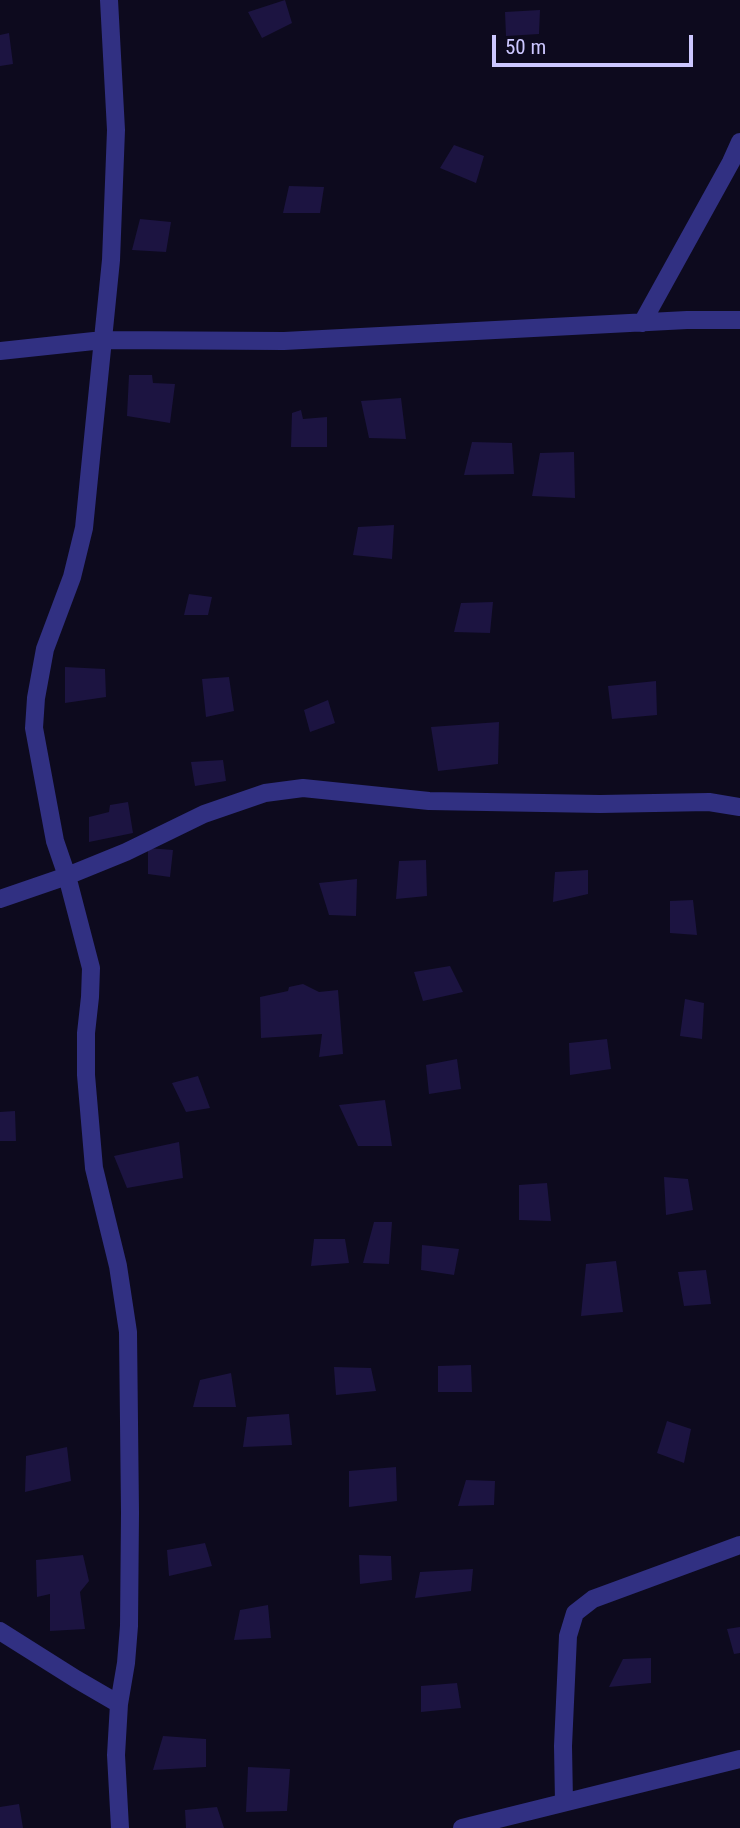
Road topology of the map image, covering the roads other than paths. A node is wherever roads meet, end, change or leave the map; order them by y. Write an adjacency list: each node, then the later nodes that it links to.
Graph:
1 (109, 0): 5 (street)
2 (740, 142): 4 (street)
3 (740, 320): 4 (street)
4 (642, 323): 5 (street)
5 (103, 340): 6 (street); 8 (street)
6 (0, 351)
7 (740, 807): 8 (street)
8 (67, 876): 9 (street); 12 (street)
9 (0, 899)
10 (740, 1545): 14 (street)
11 (0, 1631): 12 (street)
12 (119, 1704): 16 (street)
13 (740, 1759): 14 (street)
14 (564, 1802): 15 (street)
15 (528, 1811): 17 (street); 18 (street)
16 (120, 1828)
17 (461, 1828)
18 (519, 1828)

